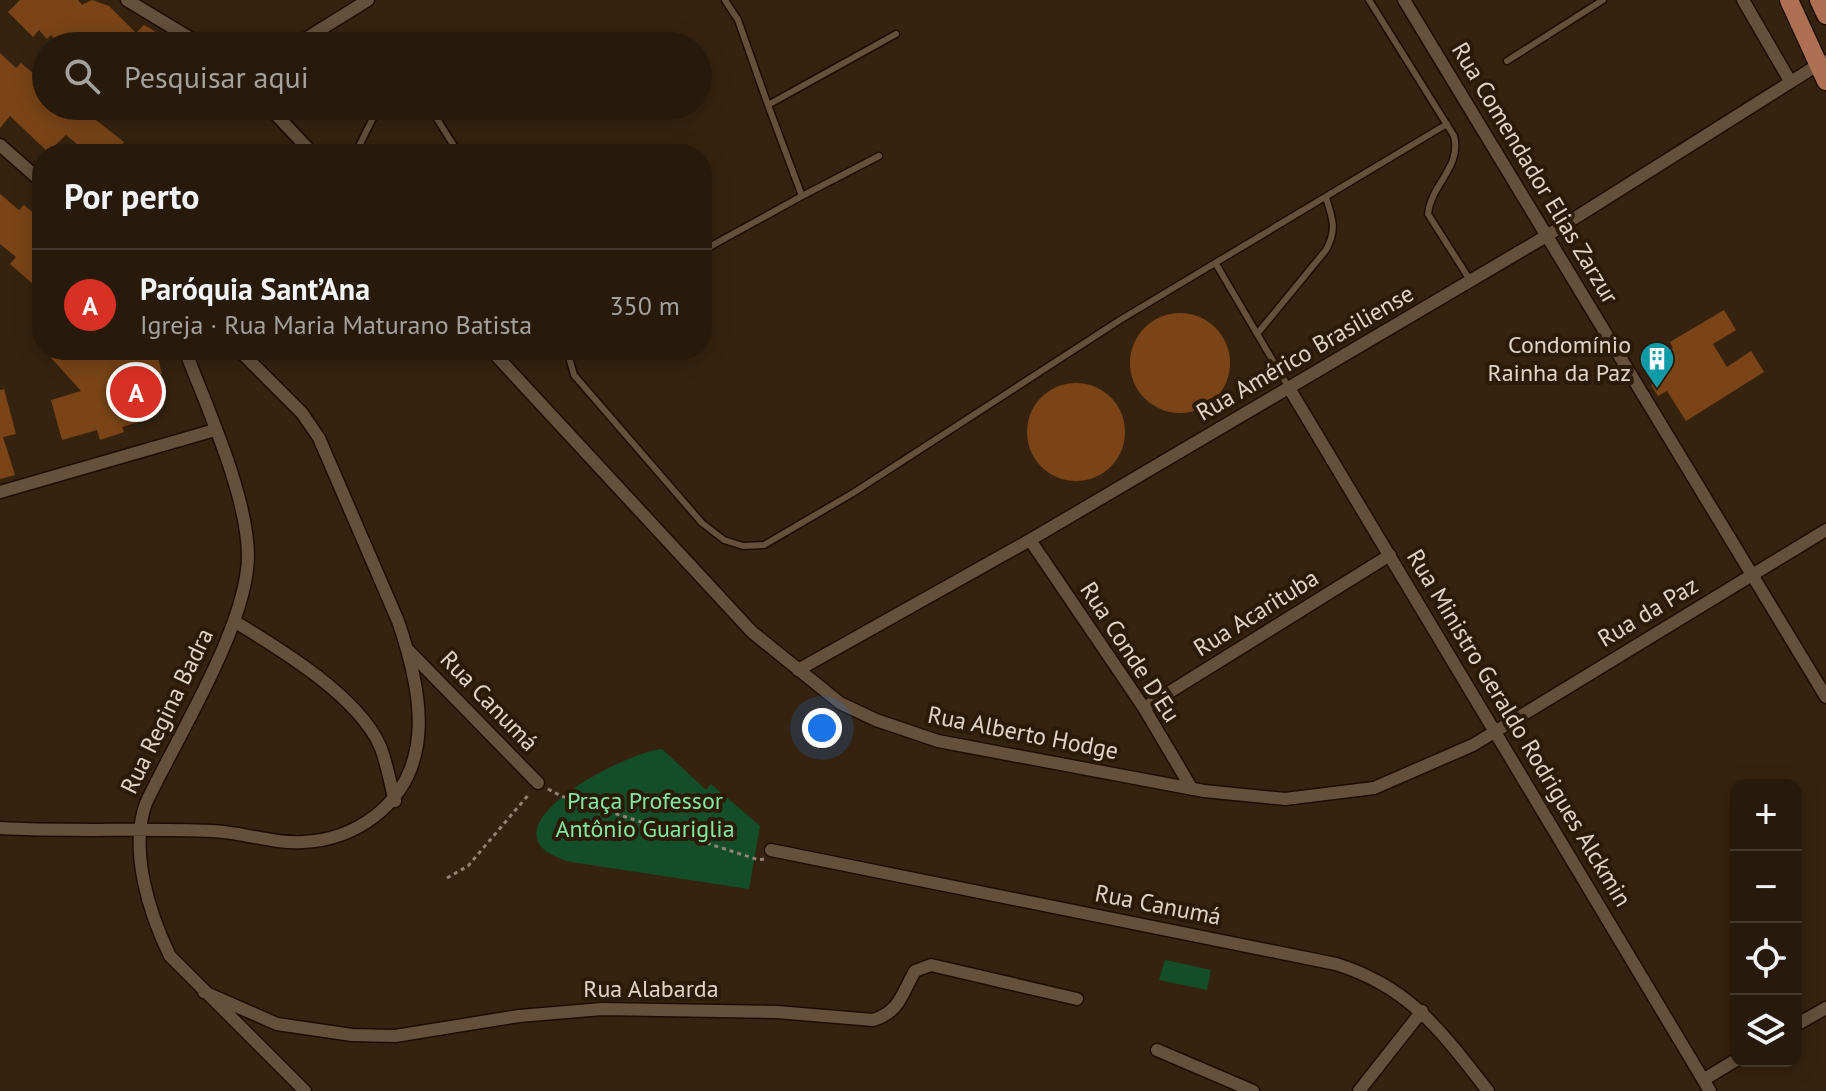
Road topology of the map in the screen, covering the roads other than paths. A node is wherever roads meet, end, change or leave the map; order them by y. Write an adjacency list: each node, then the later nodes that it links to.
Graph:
1 (127, 0): 11 (street)
2 (725, 0): 17 (lane)
3 (1369, 0): 21 (lane)
4 (1404, 0): 30 (street, Rua Comendador Elias Zarzur)
5 (1603, 0): 14 (lane)
6 (1743, 0): 16 (street)
7 (1789, 0): 15 (main road)
8 (1819, 0): 10 (main road)
9 (363, 1): 12 (street)
10 (1826, 15)
11 (180, 32)
12 (315, 32)
13 (896, 34): 17 (lane)
14 (1507, 61)
15 (1824, 68): 16 (street, Rua Américo Brasiliense)
16 (1790, 81): 30 (street, Rua Américo Brasiliense)
17 (768, 105): 28 (lane)
18 (281, 120): 22 (street)
19 (372, 120): 23 (lane)
20 (438, 120): 24 (lane)
21 (1447, 124): 29 (lane); 33 (lane)
22 (304, 144)
23 (360, 144)
24 (453, 144)
25 (0, 145): 27 (street)
26 (879, 156): 28 (lane)
27 (32, 173)
28 (802, 196): 31 (lane)
29 (1326, 198): 32 (lane); 34 (lane)
30 (1548, 235): 33 (street, Rua Américo Brasiliense); 45 (street, Rua Comendador Elias Zarzur)
31 (712, 246)
32 (1216, 264): 34 (lane); 38 (lane)
33 (1470, 281): 39 (street, Rua Américo Brasiliense)
34 (1257, 334): 39 (lane)
35 (189, 360): 40 (street, Rua Regina Badra)
36 (249, 360): 47 (street)
37 (500, 360): 48 (street, Rua Alberto Hodge)
38 (570, 360)
39 (1289, 388): 43 (street, Rua Américo Brasiliense); 44 (street, Rua Ministro Geraldo Rodrigues Alckmin)
40 (215, 430): 41 (street); 46 (street, Rua Regina Badra)
41 (0, 492)
42 (1826, 530): 45 (street, Rua da Paz)
43 (1030, 540): 48 (street, Rua Américo Brasiliense); 50 (street, Rua Conde D'Eu)
44 (1390, 555): 50 (street, Rua Acarituba); 51 (street, Rua Ministro Geraldo Rodrigues Alckmin)
45 (1751, 575): 49 (street, Rua Comendador Elias Zarzur); 51 (street, Rua da Paz)
46 (234, 621): 54 (street); 56 (street, Rua Regina Badra)
47 (408, 650): 52 (street, Rua Canumá); 54 (street)
48 (798, 670): 53 (street, Rua Alberto Hodge)
49 (1826, 697)
50 (1144, 708): 53 (street, Rua Conde D'Eu)
51 (1494, 733): 53 (street, Rua Alberto Hodge); 65 (street, Rua Ministro Geraldo Rodrigues Alckmin)
52 (538, 783)
53 (1192, 789)
54 (395, 801): 56 (street)
55 (0, 828): 56 (street)
56 (139, 830): 58 (street, Rua Regina Badra)
57 (771, 850): 61 (street, Rua Canumá)
58 (204, 992): 59 (street, Rua Alabarda); 66 (street, Rua Regina Badra)
59 (1077, 999)
60 (1826, 1008): 62 (street)
61 (1422, 1011): 68 (street); 69 (street, Rua Canumá)
62 (1802, 1022)
63 (1157, 1050): 67 (street)
64 (1730, 1065): 65 (street)
65 (1706, 1085)
66 (305, 1091)
67 (1253, 1091)
68 (1359, 1091)
69 (1488, 1091)

